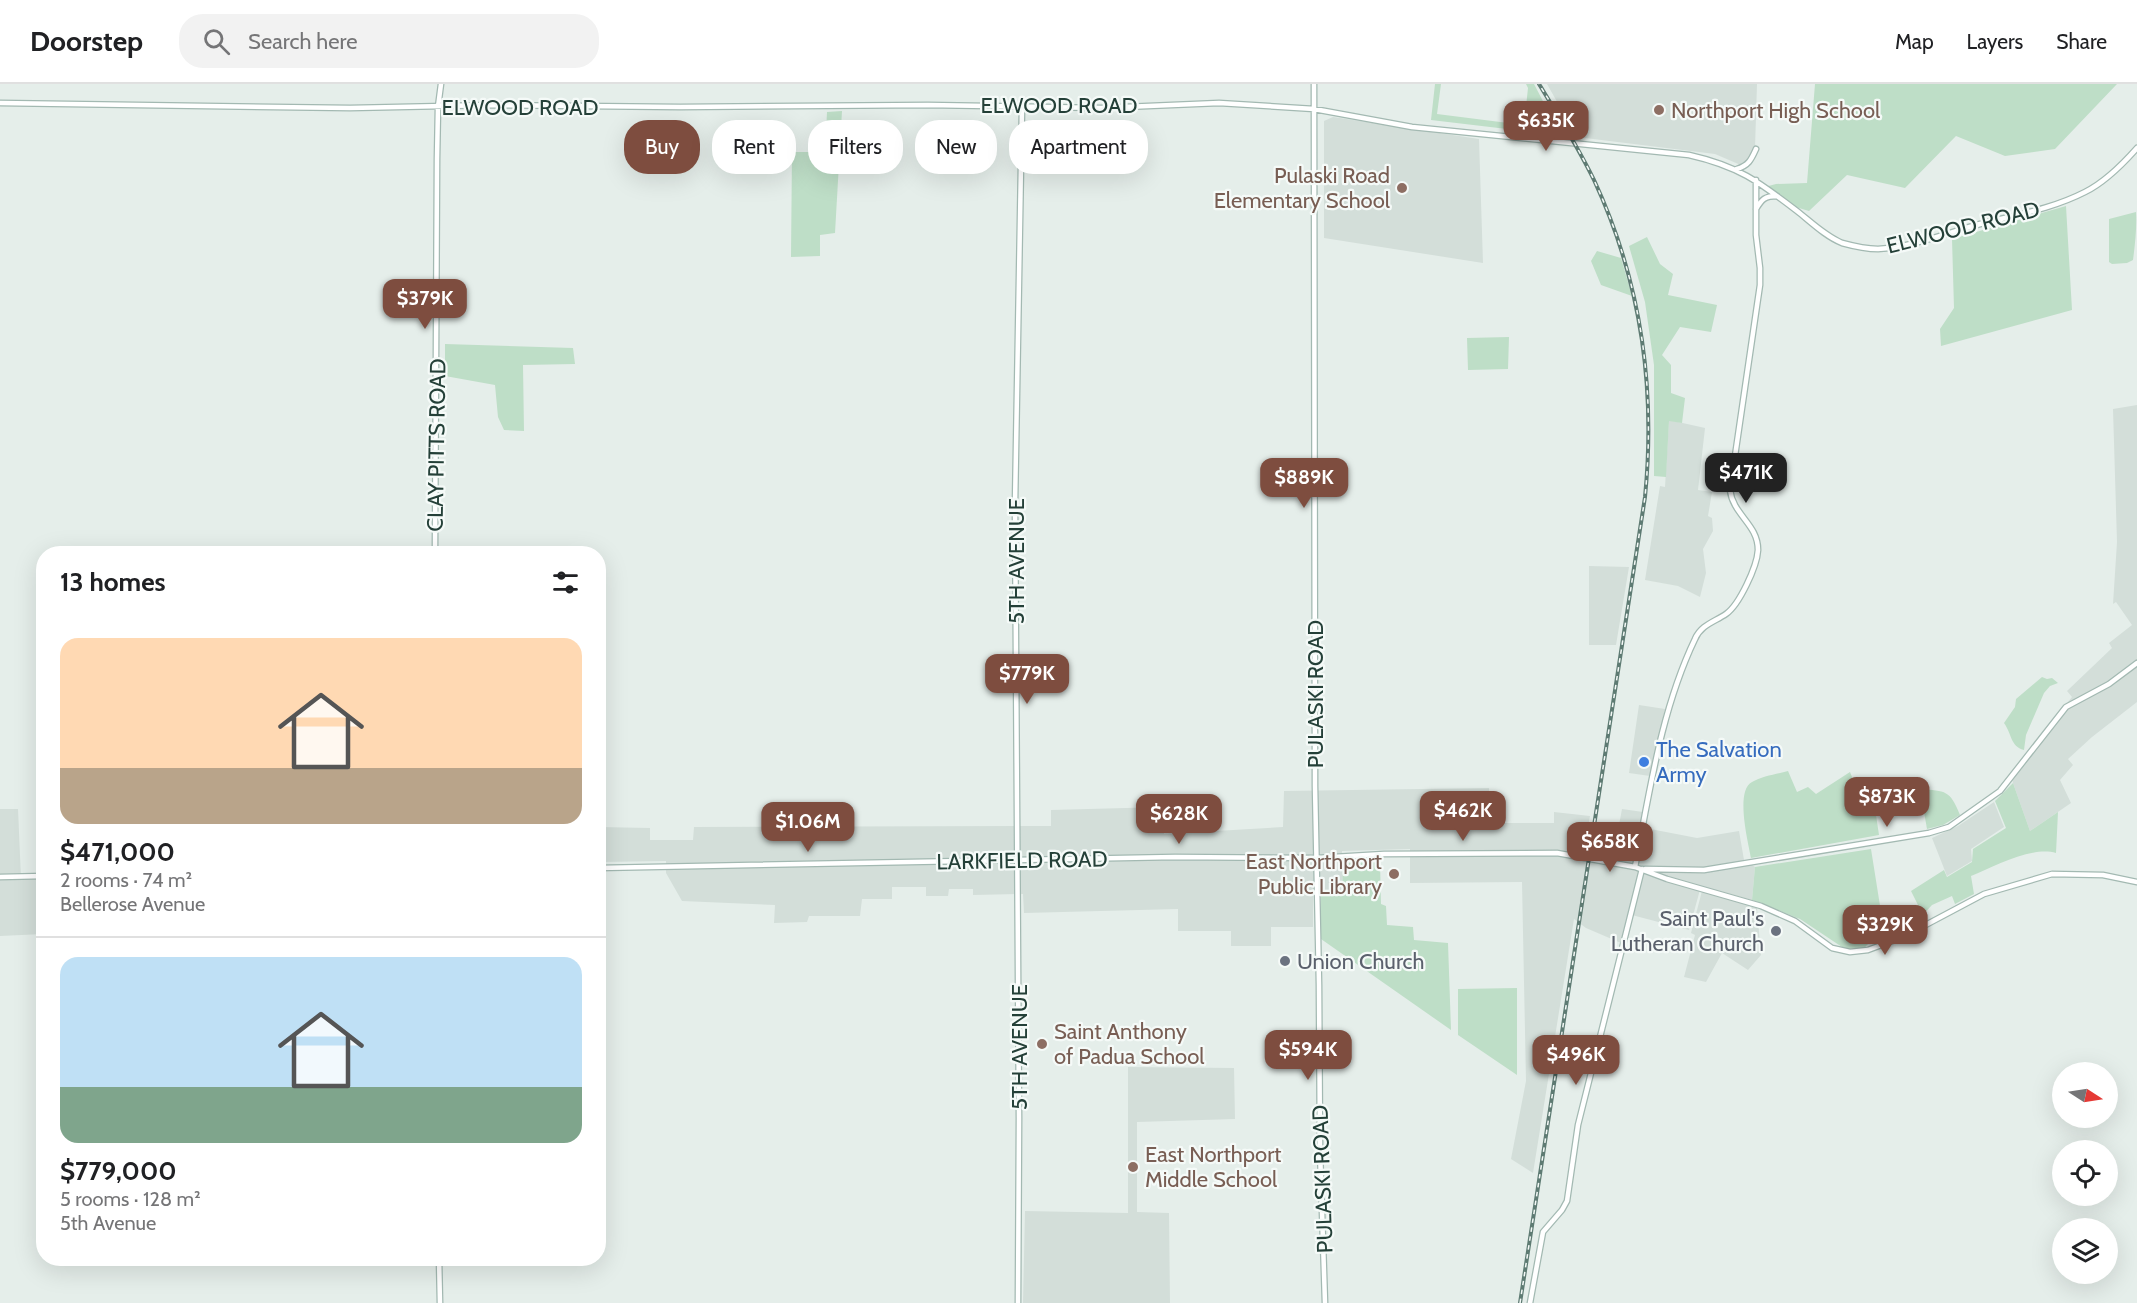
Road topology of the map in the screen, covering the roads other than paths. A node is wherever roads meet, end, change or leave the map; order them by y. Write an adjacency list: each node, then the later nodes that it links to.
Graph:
1 (441, 84): 4 (main road, CLAY PITTS ROAD)
2 (1314, 84): 6 (main road, PULASKI ROAD)
3 (0, 103): 4 (main road, ELWOOD ROAD)
4 (438, 107): 5 (main road, ELWOOD ROAD); 13 (main road, CLAY PITTS ROAD)
5 (1022, 107): 6 (main road, ELWOOD ROAD); 16 (main road, 5TH AVENUE)
6 (1314, 109): 9 (main road, ELWOOD ROAD); 15 (main road, PULASKI ROAD)
7 (2137, 148): 11 (main road, ELWOOD ROAD)
8 (1756, 149): 9 (main road)
9 (1736, 169): 10 (main road, ELWOOD ROAD)
10 (1756, 180): 11 (main road, ELWOOD ROAD); 12 (main road)
11 (1777, 196): 12 (main road)
12 (1756, 208): 17 (main road)
13 (435, 546)
14 (2137, 663): 19 (main road)
15 (1317, 858): 16 (main road, LARKFIELD ROAD); 17 (main road, LARKFIELD ROAD); 26 (main road, PULASKI ROAD)
16 (1017, 860): 18 (main road, LARKFIELD ROAD); 25 (main road, 5TH AVENUE)
17 (1635, 867): 19 (main road, LARKFIELD ROAD)
18 (606, 868)
19 (1642, 869): 22 (main road); 27 (main road)
20 (36, 876): 21 (main road)
21 (0, 877)
22 (2137, 882)
23 (439, 1266): 24 (main road)
24 (440, 1303)
25 (1018, 1303)
26 (1324, 1303)
27 (1530, 1303)

